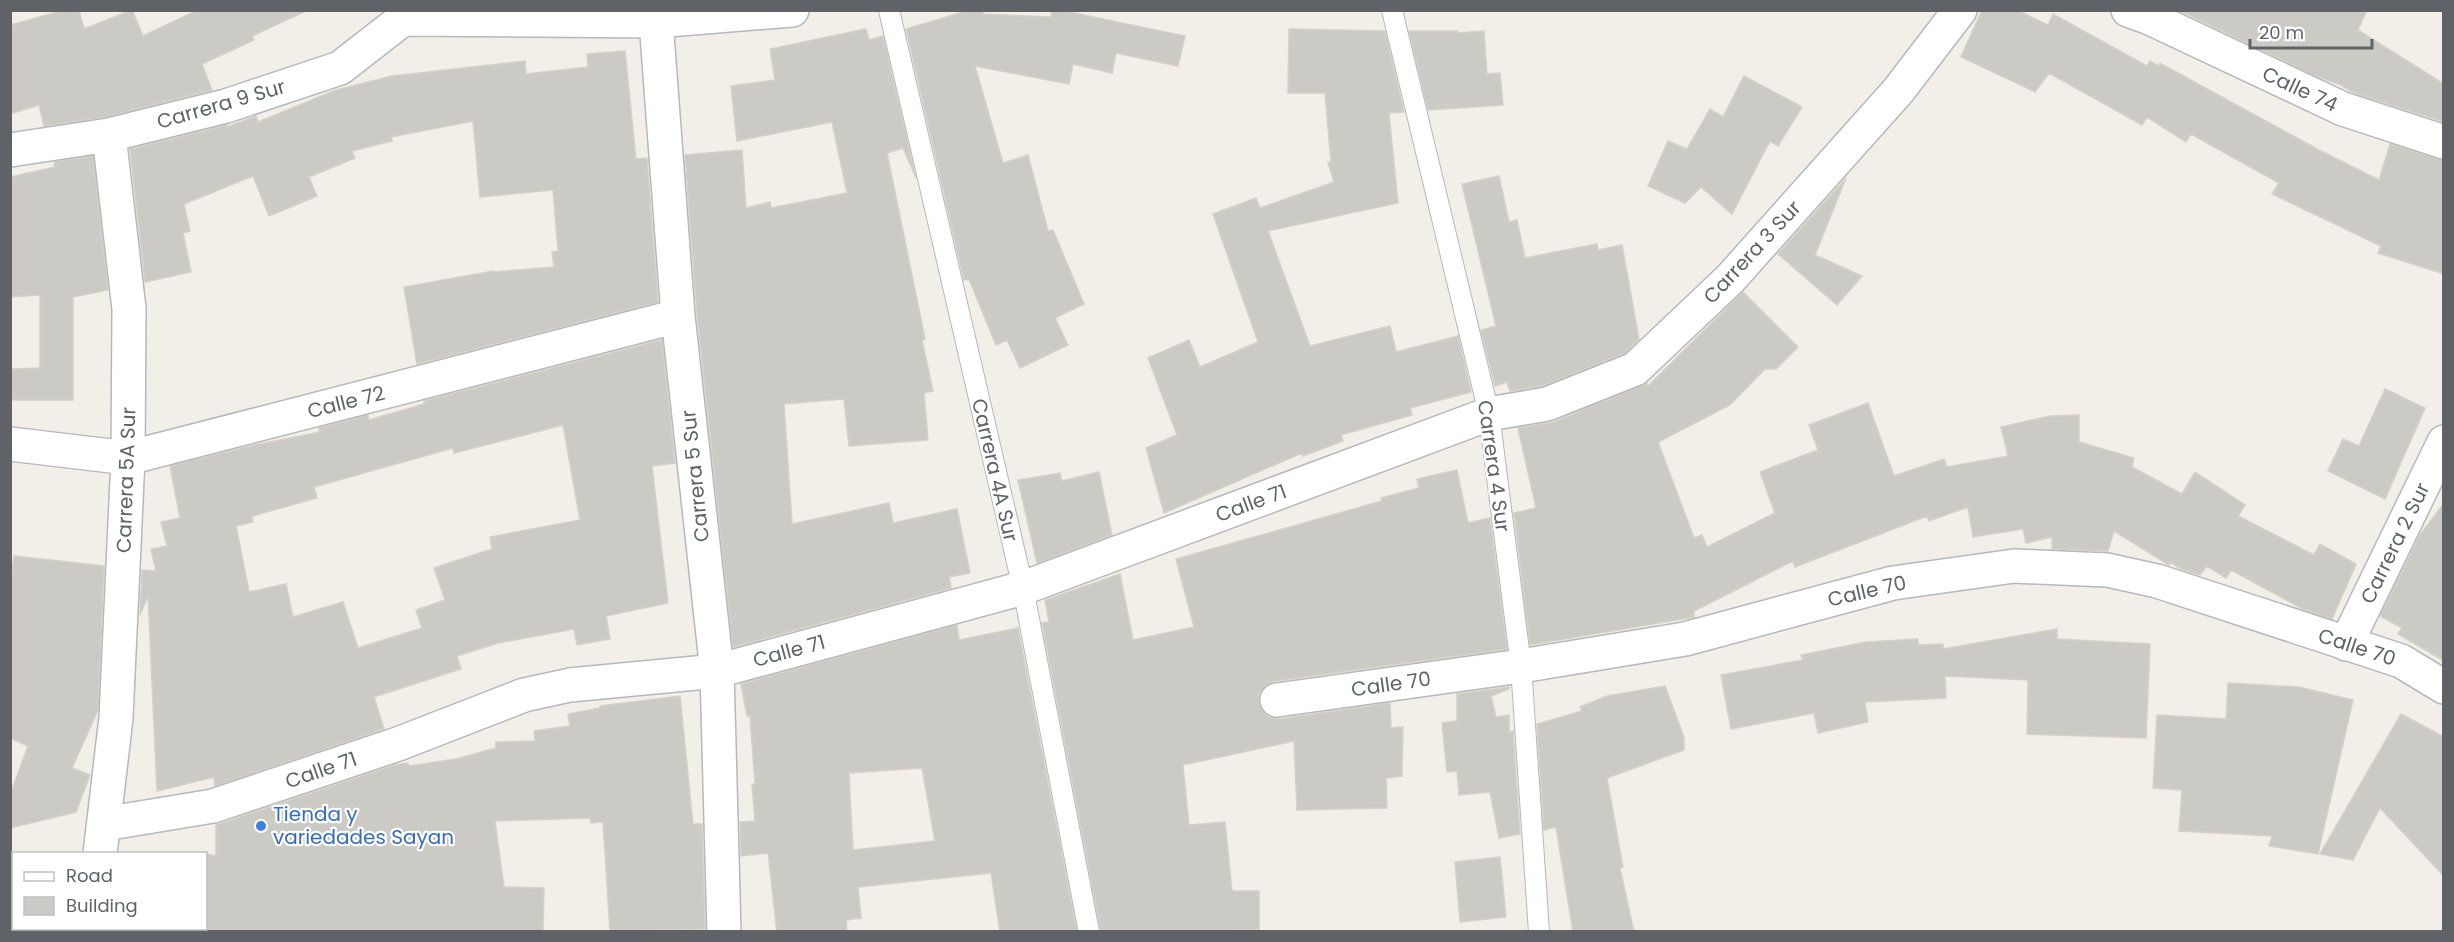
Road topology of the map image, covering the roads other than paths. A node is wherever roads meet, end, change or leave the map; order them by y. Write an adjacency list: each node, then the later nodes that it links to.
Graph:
1 (792, 10): 7 (street)
2 (889, 10): 16 (lane, Carrera 4A Sur)
3 (1392, 10): 12 (lane, Carrera 4 Sur)
4 (1960, 10): 12 (street, Carrera 3 Sur)
5 (2128, 10): 9 (street, Calle 74)
6 (407, 15): 7 (street); 8 (street, Carrera 9 Sur)
7 (656, 21): 11 (street, Carrera 5 Sur)
8 (109, 135): 10 (street, Carrera 9 Sur); 15 (street, Carrera 5A Sur)
9 (2444, 142)
10 (10, 150)
11 (678, 316): 15 (street, Calle 72); 19 (street, Carrera 5 Sur)
12 (1489, 414): 16 (street, Calle 71); 18 (lane, Carrera 4 Sur)
13 (2444, 442): 17 (street, Carrera 2 Sur)
14 (10, 444): 15 (street, Calle 72)
15 (128, 458): 22 (street, Carrera 5A Sur)
16 (1023, 588): 19 (street, Calle 71); 24 (lane, Carrera 4A Sur)
17 (2346, 644): 18 (street, Calle 70); 20 (street, Calle 70)
18 (1521, 666): 21 (street, Calle 70); 25 (lane, Carrera 4 Sur)
19 (717, 670): 22 (street, Calle 71); 23 (street, Carrera 5 Sur)
20 (2444, 687)
21 (1277, 700)
22 (102, 839)
23 (724, 932)
24 (1089, 932)
25 (1539, 932)

